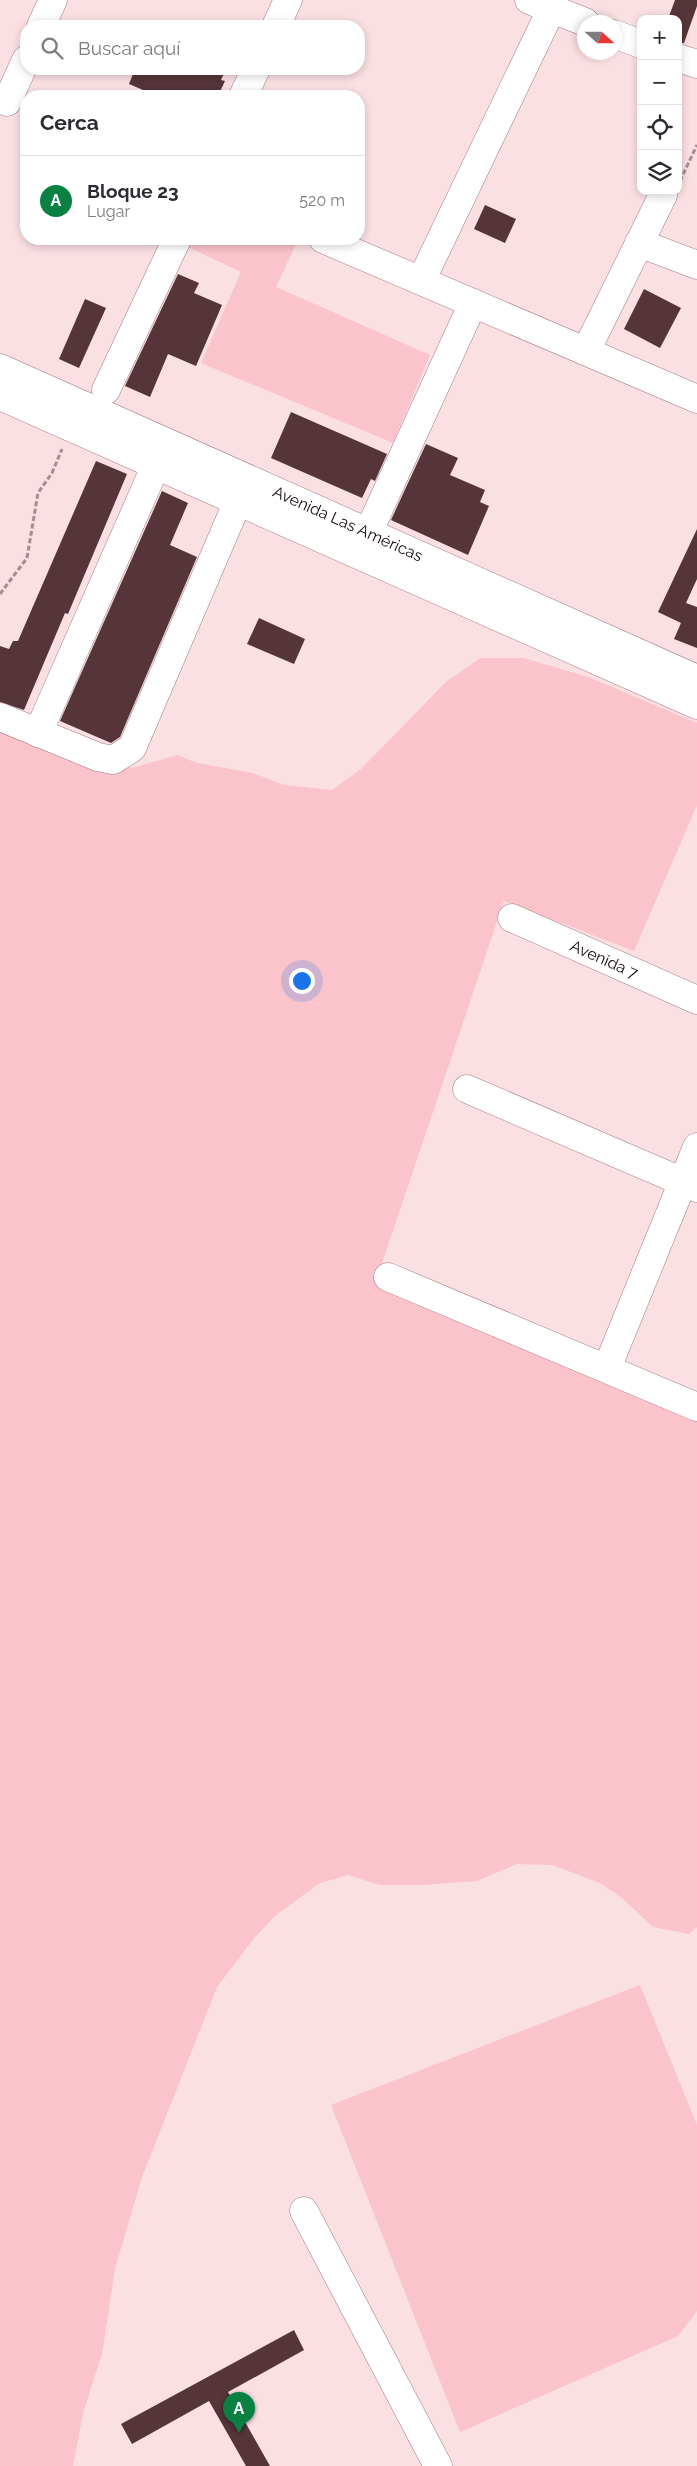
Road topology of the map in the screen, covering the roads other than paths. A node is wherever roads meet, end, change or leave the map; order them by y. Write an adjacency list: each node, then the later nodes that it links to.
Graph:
1 (53, 0): 5 (street)
2 (288, 0): 6 (street)
3 (540, 5): 4 (street); 20 (street)
4 (577, 19)
5 (44, 20)
6 (279, 20)
7 (622, 37): 8 (street)
8 (637, 43)
9 (682, 59): 10 (street)
10 (697, 64)
11 (21, 75): 14 (street)
12 (253, 75): 13 (street)
13 (246, 90)
14 (11, 104)
15 (667, 195): 16 (street)
16 (639, 243): 19 (street); 22 (street)
17 (174, 245): 24 (street)
18 (337, 245): 20 (street)
19 (697, 265)
20 (421, 281): 21 (street)
21 (473, 303): 22 (street); 29 (street)
22 (586, 351): 26 (street)
23 (0, 368): 29 (street, Avenida Las Américas)
24 (106, 390)
25 (0, 396): 27 (street, Avenida Las Américas)
26 (697, 399)
27 (156, 465): 28 (street, Avenida Las Américas); 33 (street)
28 (238, 501): 31 (street, Avenida Las Américas); 33 (street)
29 (368, 533): 30 (street, Avenida Las Américas)
30 (697, 679)
31 (697, 705)
32 (0, 717): 33 (street)
33 (38, 733)
34 (512, 918): 35 (street, Avenida 7)
35 (697, 1000)
36 (467, 1089): 38 (street)
37 (697, 1147): 38 (street)
38 (690, 1185): 40 (street)
39 (388, 1277): 40 (street)
40 (606, 1368): 41 (street)
41 (697, 1406)
42 (304, 2211): 43 (street)
43 (438, 2466)

